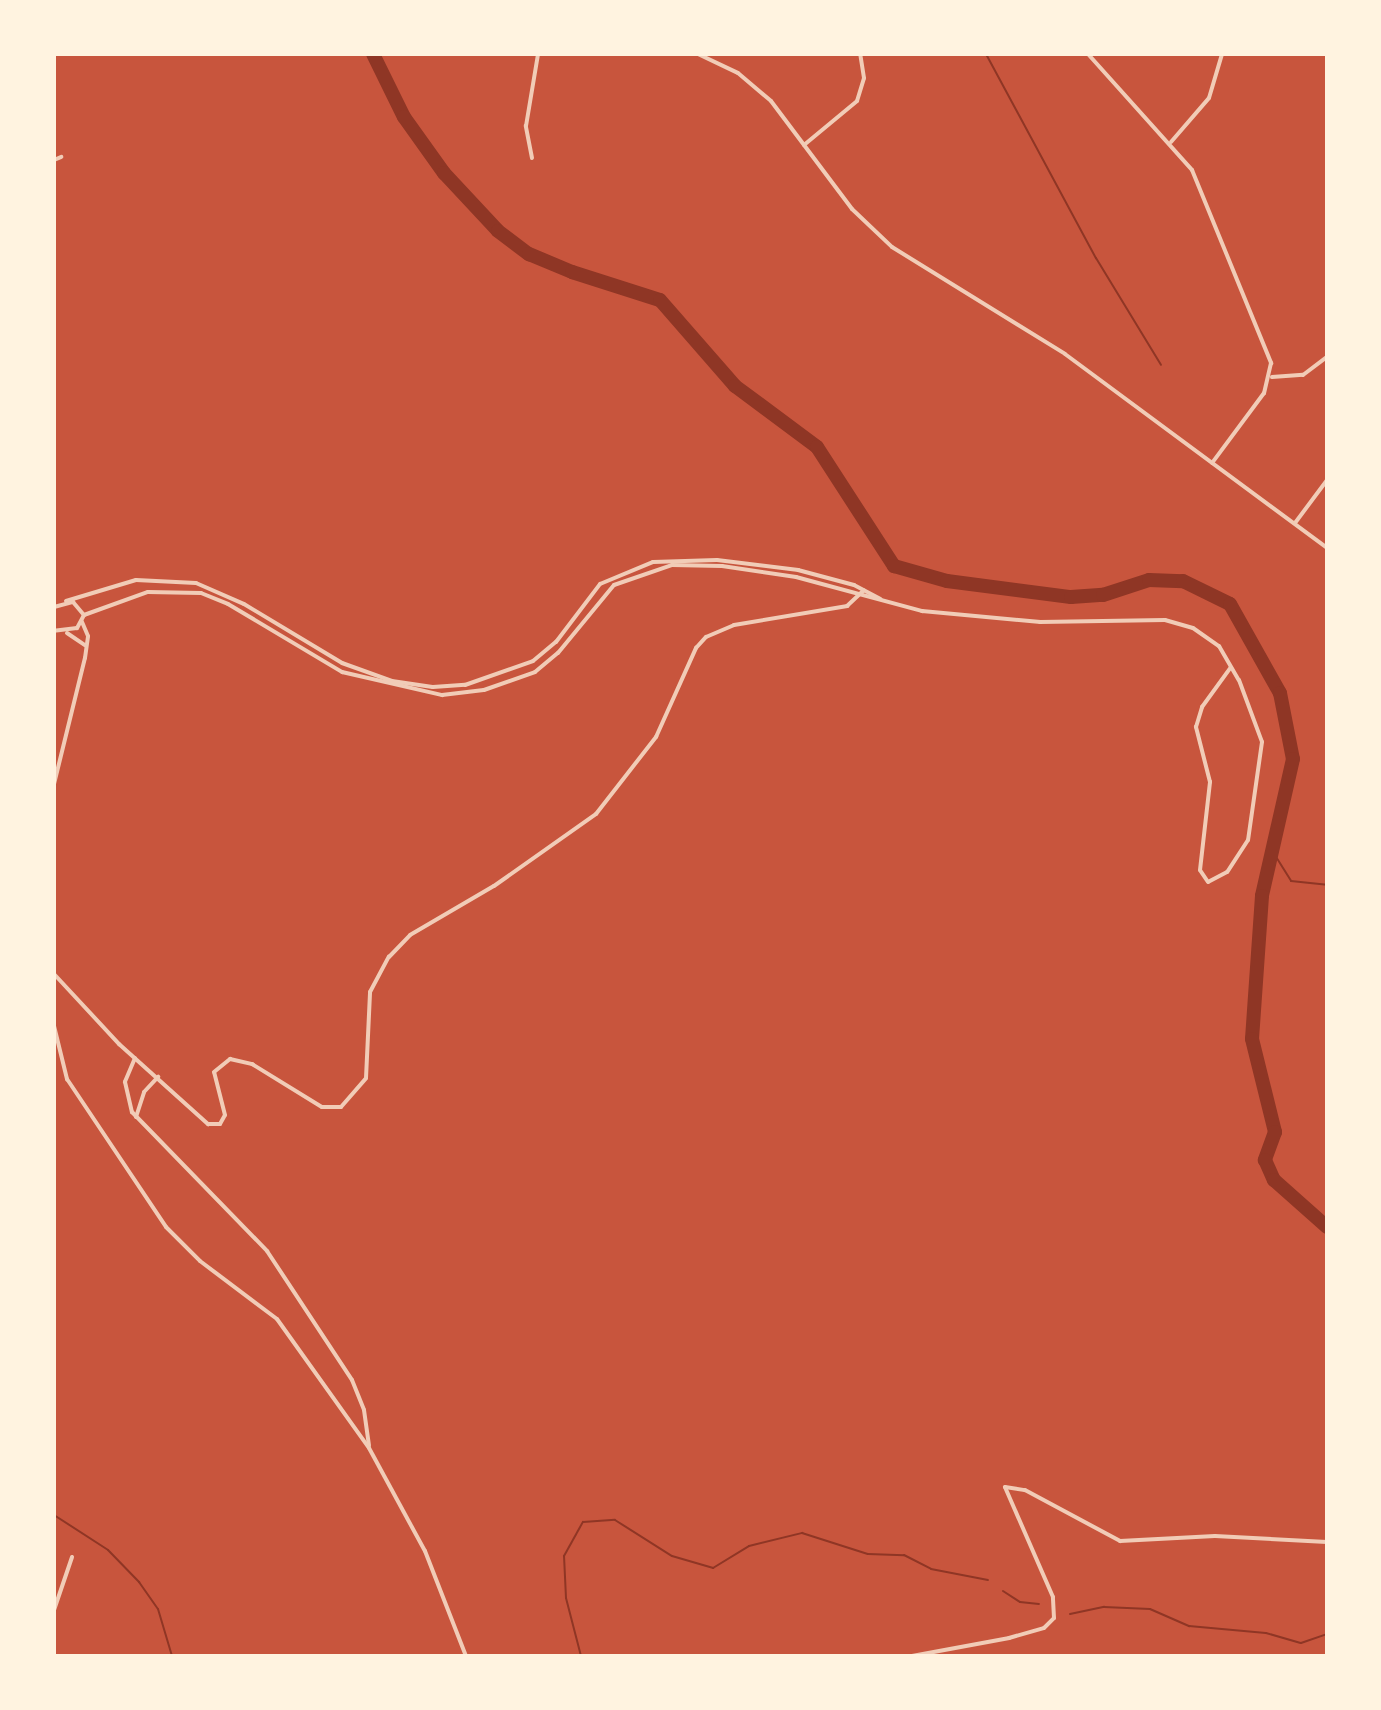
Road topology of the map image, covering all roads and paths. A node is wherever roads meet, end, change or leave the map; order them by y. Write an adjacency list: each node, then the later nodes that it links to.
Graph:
1 (538, 54): 9 (street)
2 (698, 54): 7 (street)
3 (860, 54): 7 (street)
4 (1088, 54): 6 (street)
5 (1222, 54): 6 (street)
6 (1171, 142): 12 (street)
7 (804, 145): 13 (street)
8 (61, 157): 10 (street)
9 (532, 158)
10 (54, 160)
11 (1327, 357): 12 (street)
12 (1272, 377): 13 (street)
13 (1212, 463): 15 (street)
14 (1327, 480): 15 (street)
15 (1294, 524): 16 (street)
16 (1327, 548)
17 (863, 592): 22 (street); 24 (street); 27 (street); 32 (street)
18 (66, 601): 19 (street); 20 (street); 22 (street)
19 (54, 607)
20 (84, 615): 21 (street); 24 (street)
21 (82, 622): 25 (street); 26 (street)
22 (275, 624): 24 (street)
23 (54, 631): 25 (street)
24 (271, 631)
25 (62, 632): 26 (street)
26 (86, 647): 28 (street)
27 (1231, 667): 27 (street)
28 (54, 784)
29 (54, 974): 31 (street)
30 (54, 1026): 34 (street)
31 (135, 1058): 32 (street); 33 (street)
32 (159, 1077): 33 (street)
33 (136, 1119): 34 (street)
34 (369, 1448): 38 (street)
35 (1327, 1542): 39 (street)
36 (72, 1557): 37 (street)
37 (54, 1610)
38 (466, 1656)
39 (912, 1656)

